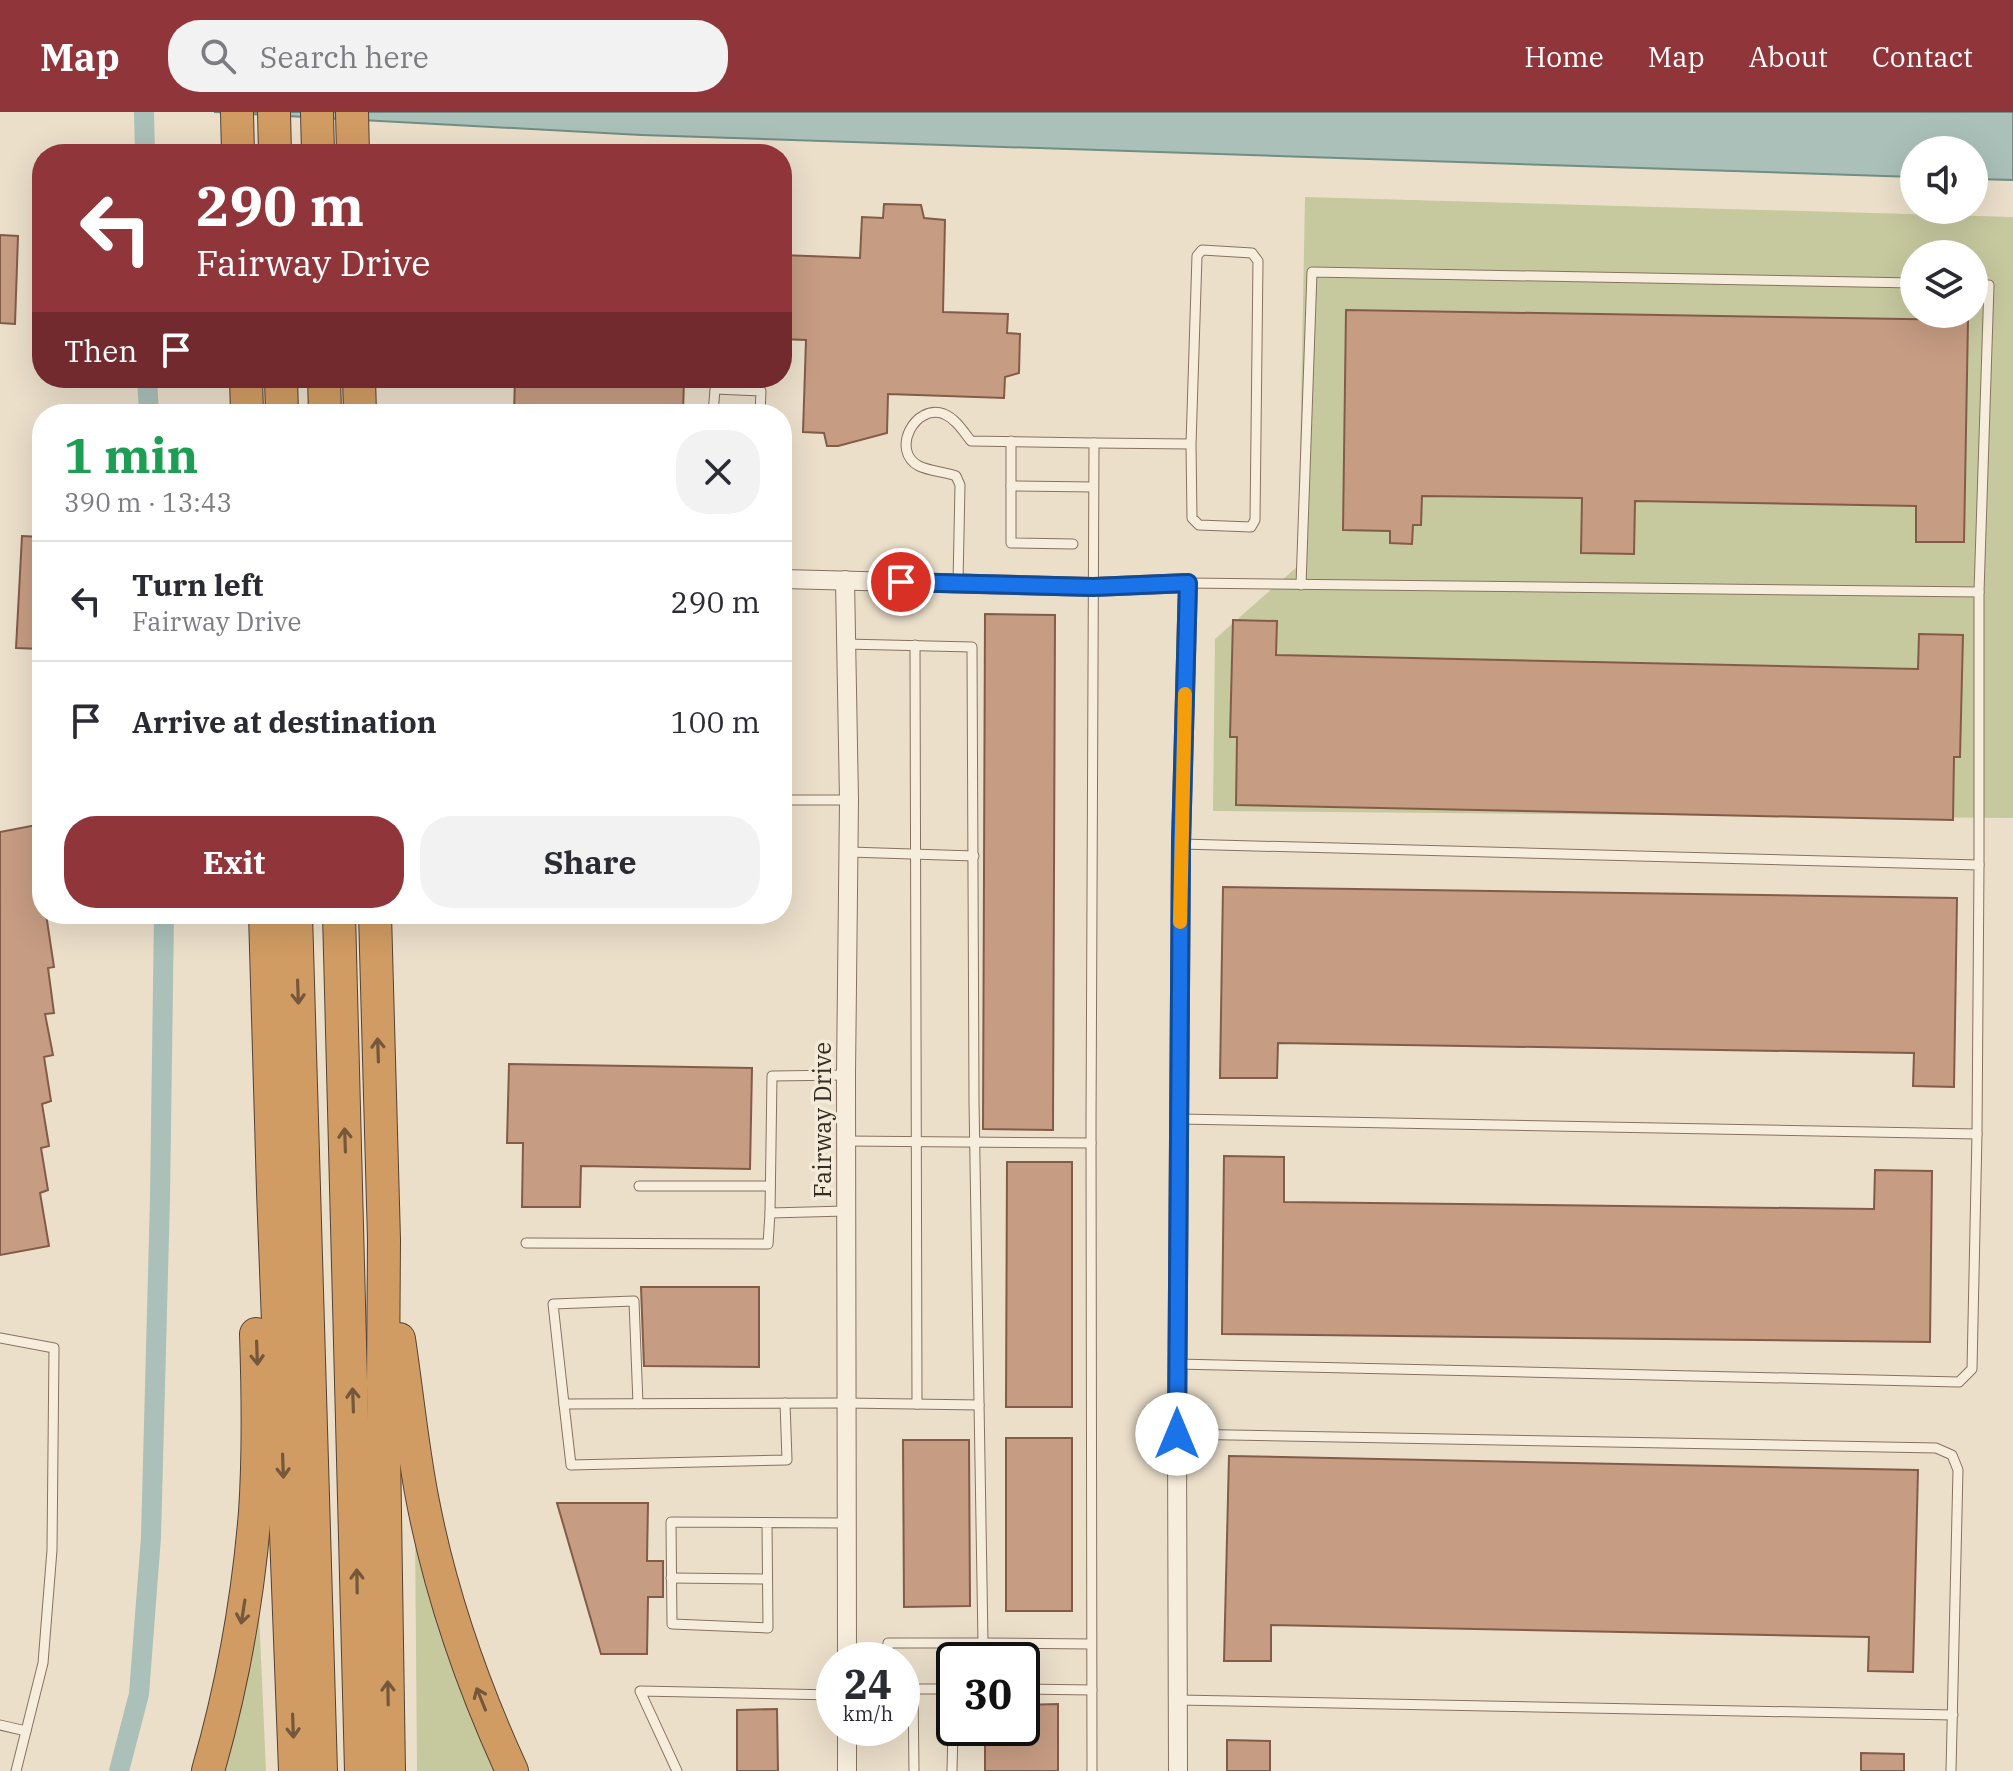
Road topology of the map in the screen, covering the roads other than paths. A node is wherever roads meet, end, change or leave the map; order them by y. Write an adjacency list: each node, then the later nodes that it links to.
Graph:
1 (237, 112): 5 (highway)
2 (274, 112): 6 (highway)
3 (317, 112): 7 (highway)
4 (352, 112): 8 (highway)
5 (238, 144)
6 (275, 144)
7 (318, 144)
8 (353, 144)
9 (1900, 283): 25 (lane)
10 (1988, 285): 11 (lane)
11 (1988, 316)
12 (1988, 328): 27 (lane)
13 (714, 404): 14 (lane)
14 (760, 404)
15 (1011, 441): 16 (lane); 18 (lane); 23 (lane)
16 (1094, 443): 17 (lane); 19 (lane)
17 (1191, 444): 17 (lane)
18 (1011, 486): 19 (lane); 20 (lane)
19 (1093, 487): 26 (lane)
20 (1073, 544)
21 (792, 579): 22 (street)
22 (845, 580): 23 (street); 28 (street, Fairway Drive)
23 (958, 583): 26 (street)
24 (1188, 583): 25 (lane); 26 (street); 32 (street)
25 (1301, 585): 27 (lane)
26 (1093, 587): 48 (lane)
27 (1979, 592): 36 (lane)
28 (845, 644): 29 (lane); 31 (street, Fairway Drive)
29 (915, 645): 34 (lane); 35 (lane)
30 (792, 800): 31 (lane)
31 (849, 800): 33 (street, Fairway Drive)
32 (1181, 844): 36 (lane); 43 (street)
33 (849, 852): 34 (lane); 42 (street, Fairway Drive)
34 (915, 854): 35 (lane); 46 (lane)
35 (974, 856): 47 (lane)
36 (1979, 865): 44 (lane)
37 (265, 924): 41 (highway)
38 (296, 924): 85 (highway, one-way to 85)
39 (339, 924): 86 (highway, one-way to 39)
40 (375, 924): 53 (highway, one-way to 40)
41 (270, 1052): 83 (highway, one-way to 83); 84 (highway, one-way to 84)
42 (846, 1075): 45 (street, Fairway Drive); 50 (lane)
43 (1179, 1119): 44 (lane); 56 (street)
44 (1977, 1134): 56 (lane)
45 (846, 1141): 46 (lane); 51 (street, Fairway Drive)
46 (916, 1141): 47 (lane); 61 (lane)
47 (974, 1142): 48 (lane); 62 (lane)
48 (1091, 1143): 71 (lane)
49 (639, 1186): 50 (lane)
50 (770, 1186): 52 (lane)
51 (846, 1211): 52 (lane); 58 (street, Fairway Drive)
52 (770, 1213): 54 (lane)
53 (384, 1240): 87 (highway, one-way to 53); 88 (highway, one-way to 53)
54 (526, 1243)
55 (0, 1338): 78 (lane)
56 (1177, 1364): 63 (street)
57 (785, 1403): 58 (lane); 59 (lane); 60 (lane)
58 (846, 1403): 61 (lane); 65 (street, Fairway Drive)
59 (564, 1404): 60 (lane); 60 (lane)
60 (638, 1404)
61 (917, 1404): 62 (lane)
62 (979, 1405): 69 (lane)
63 (1177, 1434): 75 (street); 76 (lane)
64 (767, 1523): 65 (lane); 66 (lane); 67 (lane)
65 (846, 1523): 68 (street, Fairway Drive)
66 (671, 1578): 67 (lane); 67 (lane)
67 (767, 1579)
68 (847, 1642)
69 (983, 1642)
70 (1040, 1644): 71 (lane)
71 (1091, 1644): 73 (lane)
72 (1040, 1689): 73 (lane)
73 (1092, 1690): 93 (lane)
74 (816, 1695): 89 (lane)
75 (1178, 1700): 76 (lane); 94 (street)
76 (1953, 1715): 95 (lane)
77 (0, 1725): 78 (lane)
78 (26, 1731): 82 (lane)
79 (847, 1746): 90 (street)
80 (914, 1746): 91 (lane)
81 (953, 1746): 92 (lane)
82 (16, 1771)
83 (208, 1771)
84 (295, 1771)
85 (321, 1771)
86 (361, 1771)
87 (389, 1771)
88 (512, 1771)
89 (677, 1771)
90 (847, 1771)
91 (914, 1771)
92 (952, 1771)
93 (1092, 1771)
94 (1178, 1771)
95 (1951, 1771)

